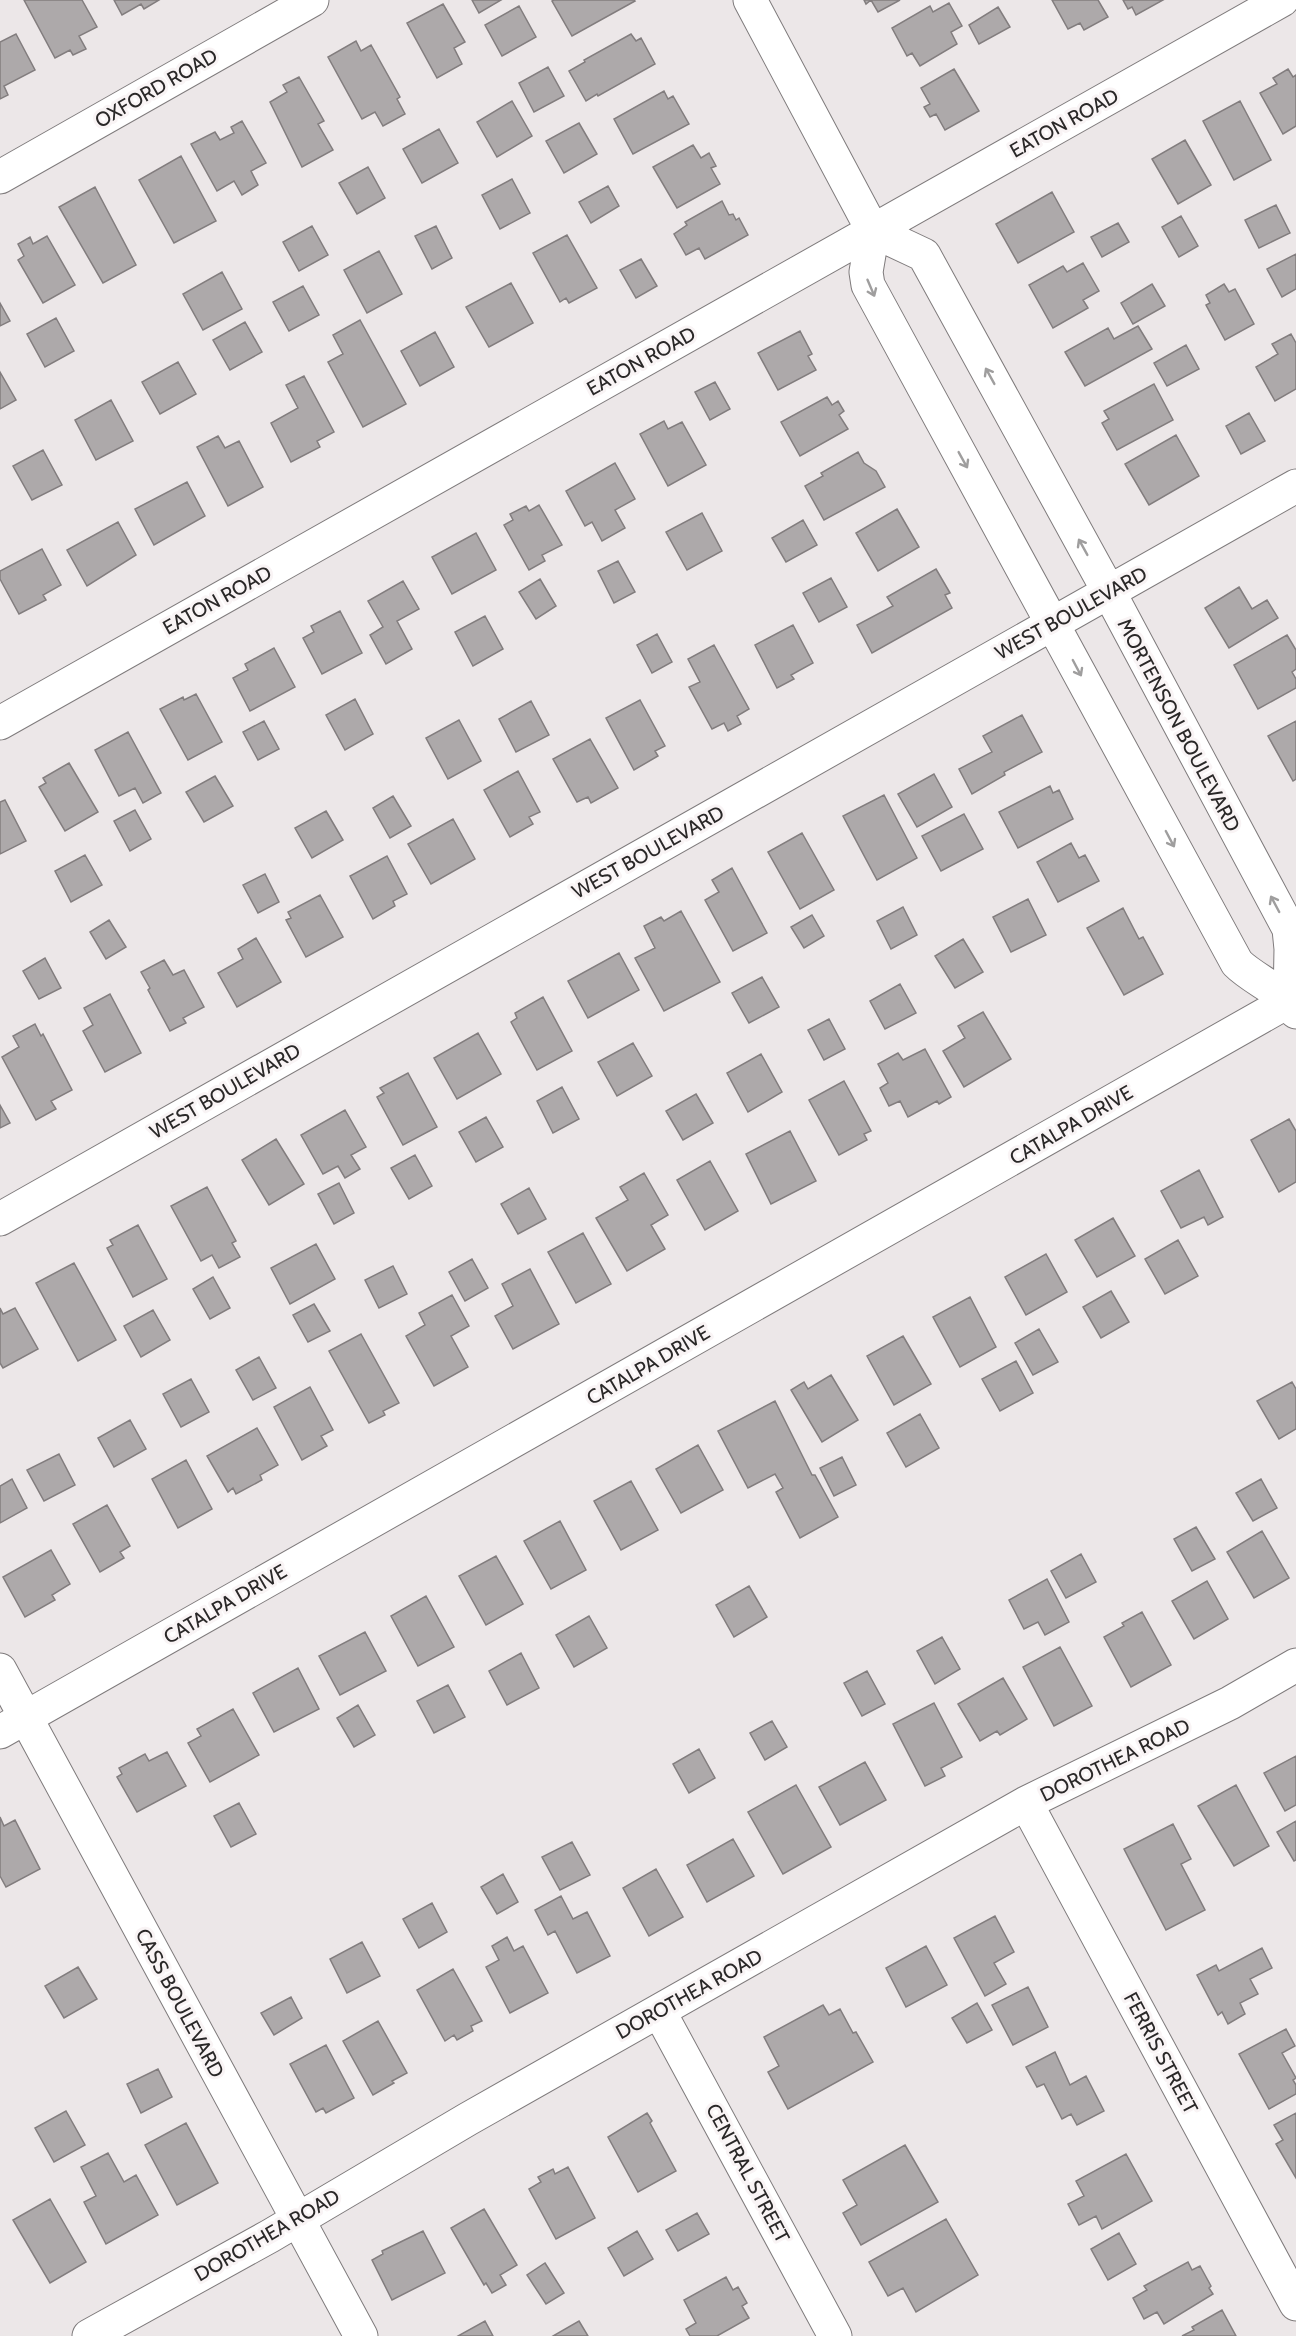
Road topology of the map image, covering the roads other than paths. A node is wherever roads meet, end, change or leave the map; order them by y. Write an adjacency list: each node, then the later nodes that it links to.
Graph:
1 (312, 0): 4 (street, OXFORD ROAD)
2 (750, 0): 5 (street)
3 (1282, 0): 5 (street, EATON ROAD)
4 (0, 177)
5 (873, 231): 7 (street, MORTENSON BOULEVARD, one-way to 5); 8 (street, one-way to 8); 9 (street, EATON ROAD)
6 (1296, 486): 7 (street, WEST BOULEVARD)
7 (1109, 592): 8 (street, WEST BOULEVARD); 10 (street, MORTENSON BOULEVARD, one-way to 7)
8 (1053, 624): 10 (street, one-way to 10); 11 (street, WEST BOULEVARD)
9 (0, 723)
10 (1294, 1003): 14 (street, CATALPA DRIVE)
11 (0, 1219)
12 (1296, 1665): 15 (street, DOROTHEA ROAD)
13 (0, 1670): 14 (street, CASS BOULEVARD)
14 (13, 1725): 17 (street, CASS BOULEVARD)
15 (1026, 1803): 16 (street, DOROTHEA ROAD); 18 (street, FERRIS STREET)
16 (659, 2011): 17 (street, DOROTHEA ROAD); 21 (street, CENTRAL STREET)
17 (297, 2219): 19 (street, DOROTHEA ROAD); 20 (street, CASS BOULEVARD)
18 (1296, 2304)
19 (89, 2336)
20 (361, 2336)
21 (835, 2336)

